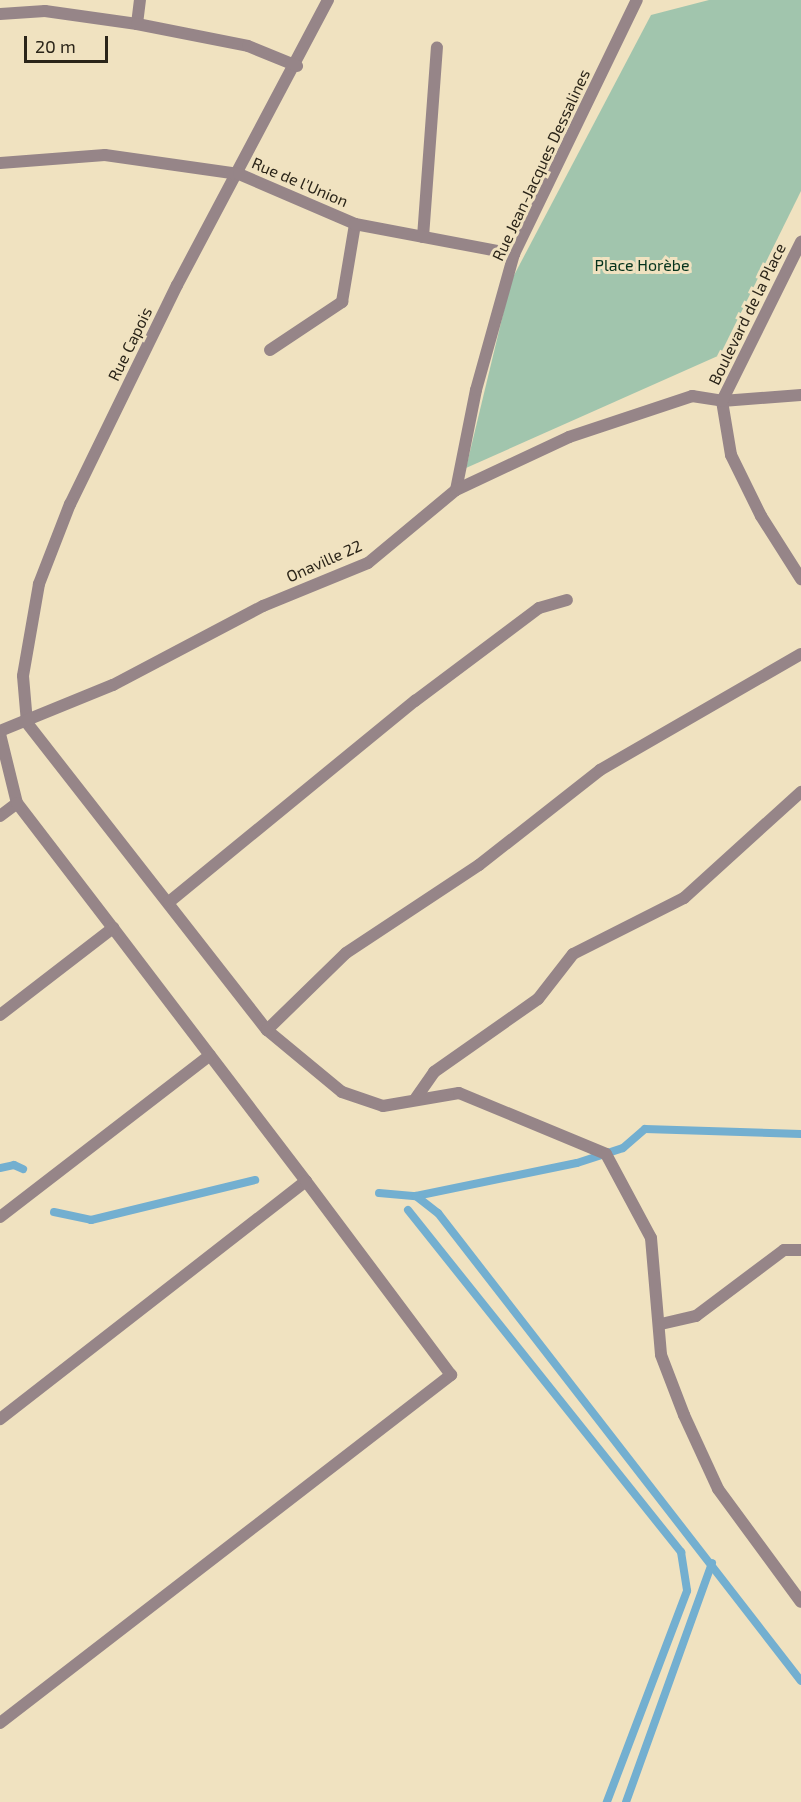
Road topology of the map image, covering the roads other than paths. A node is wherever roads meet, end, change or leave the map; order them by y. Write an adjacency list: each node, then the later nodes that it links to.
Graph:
1 (140, 0): 5 (street)
2 (328, 0): 7 (street, Rue Capois)
3 (637, 0): 13 (street, Rue Jean-Jacques Dessalines)
4 (0, 14): 5 (street)
5 (137, 24): 7 (street)
6 (437, 48): 11 (street)
7 (297, 66): 9 (street, Rue Capois)
8 (0, 163): 9 (street, Rue de l'Union)
9 (239, 174): 10 (street, Rue de l'Union); 21 (street, Rue Capois)
10 (355, 224): 11 (street, Rue de l'Union); 14 (street)
11 (423, 237): 13 (street, Rue de l'Union)
12 (801, 242): 16 (street, Boulevard de la Place)
13 (514, 254): 17 (street, Rue Jean-Jacques Dessalines)
14 (270, 350)
15 (801, 395): 16 (street, Onaville 22)
16 (722, 401): 17 (street, Onaville 22); 18 (street)
17 (456, 490): 21 (street, Onaville 22)
18 (801, 579)
19 (567, 600): 26 (street)
20 (801, 654): 29 (street)
21 (27, 723): 22 (street, Onaville 22); 26 (street)
22 (0, 733): 24 (street)
23 (801, 792): 31 (street)
24 (17, 803): 25 (street); 27 (street)
25 (0, 816)
26 (169, 902): 29 (street)
27 (113, 928): 28 (street); 30 (street)
28 (0, 1015)
29 (267, 1030): 31 (street)
30 (210, 1055): 32 (street); 33 (street)
31 (416, 1098): 35 (street)
32 (306, 1181): 36 (street); 38 (street)
33 (0, 1217)
34 (801, 1250): 35 (street)
35 (662, 1324): 37 (street)
36 (0, 1419)
37 (801, 1602)
38 (0, 1723)

